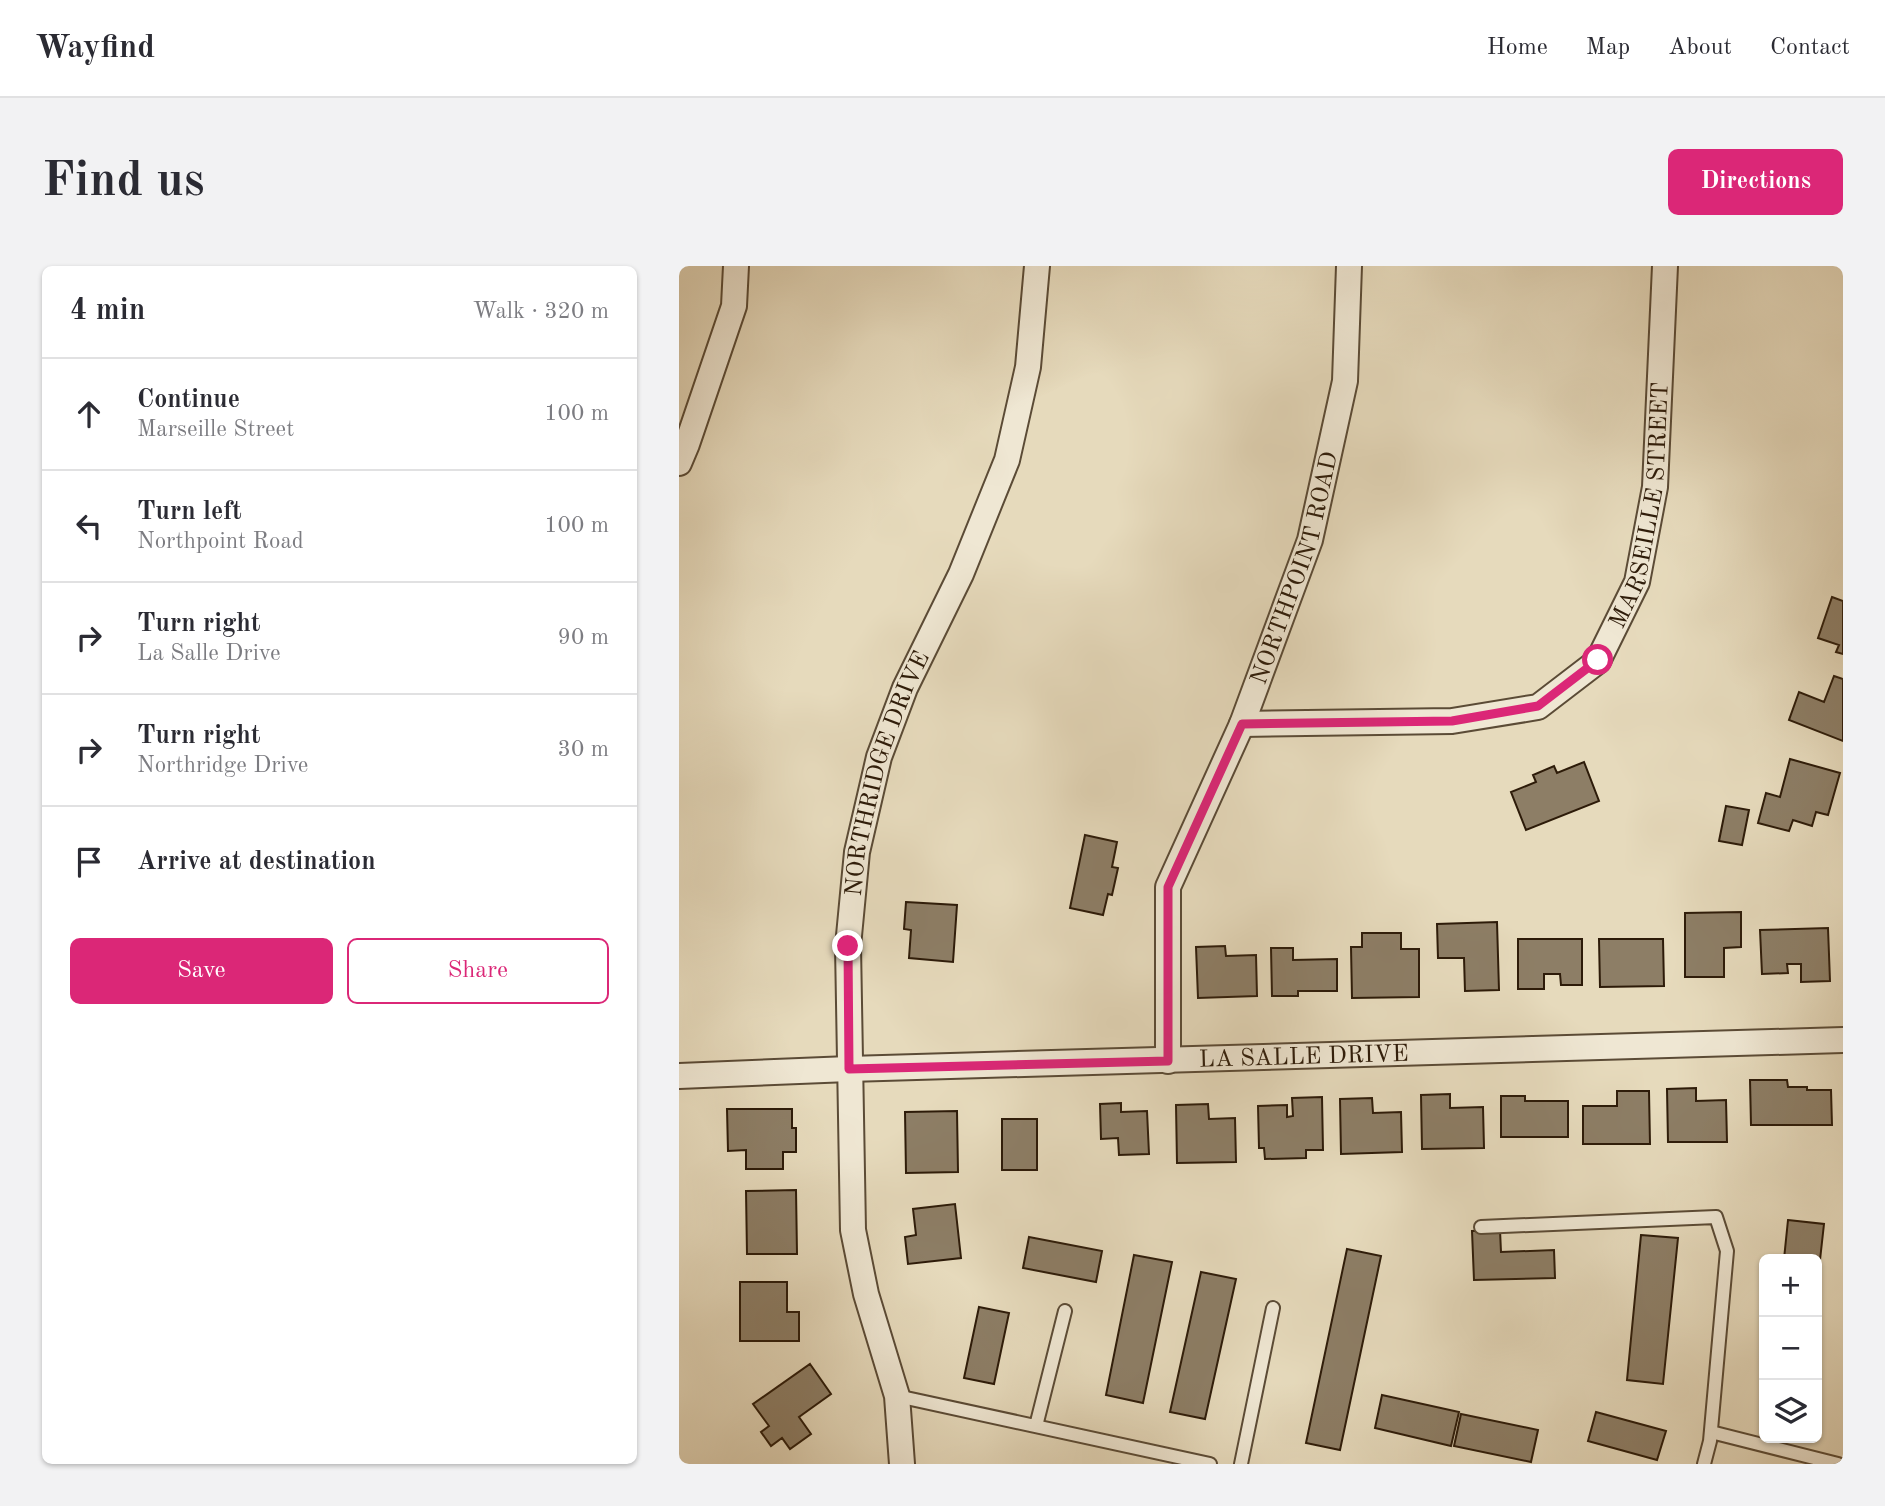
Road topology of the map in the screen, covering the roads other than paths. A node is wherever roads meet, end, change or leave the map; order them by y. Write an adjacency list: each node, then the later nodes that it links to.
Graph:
1 (736, 266): 5 (street)
2 (1037, 266): 9 (street, NORTHRIDGE DRIVE)
3 (1349, 266): 6 (street, NORTHPOINT ROAD)
4 (1664, 266): 6 (street, MARSEILLE STREET)
5 (679, 463)
6 (1242, 724): 8 (street, NORTHPOINT ROAD)
7 (1843, 1040): 8 (street, LA SALLE DRIVE)
8 (1168, 1061): 9 (street, LA SALLE DRIVE)
9 (849, 1069): 10 (street, LA SALLE DRIVE); 14 (street, NORTHRIDGE DRIVE)
10 (679, 1076)
11 (1481, 1227): 16 (lane)
12 (1273, 1308): 19 (lane)
13 (1065, 1311): 15 (lane)
14 (897, 1396): 15 (lane); 17 (street, NORTHRIDGE DRIVE)
15 (1036, 1426): 18 (lane)
16 (1711, 1432): 20 (lane); 21 (lane)
17 (902, 1464)
18 (1210, 1464)
19 (1241, 1464)
20 (1704, 1464)
21 (1839, 1464)

